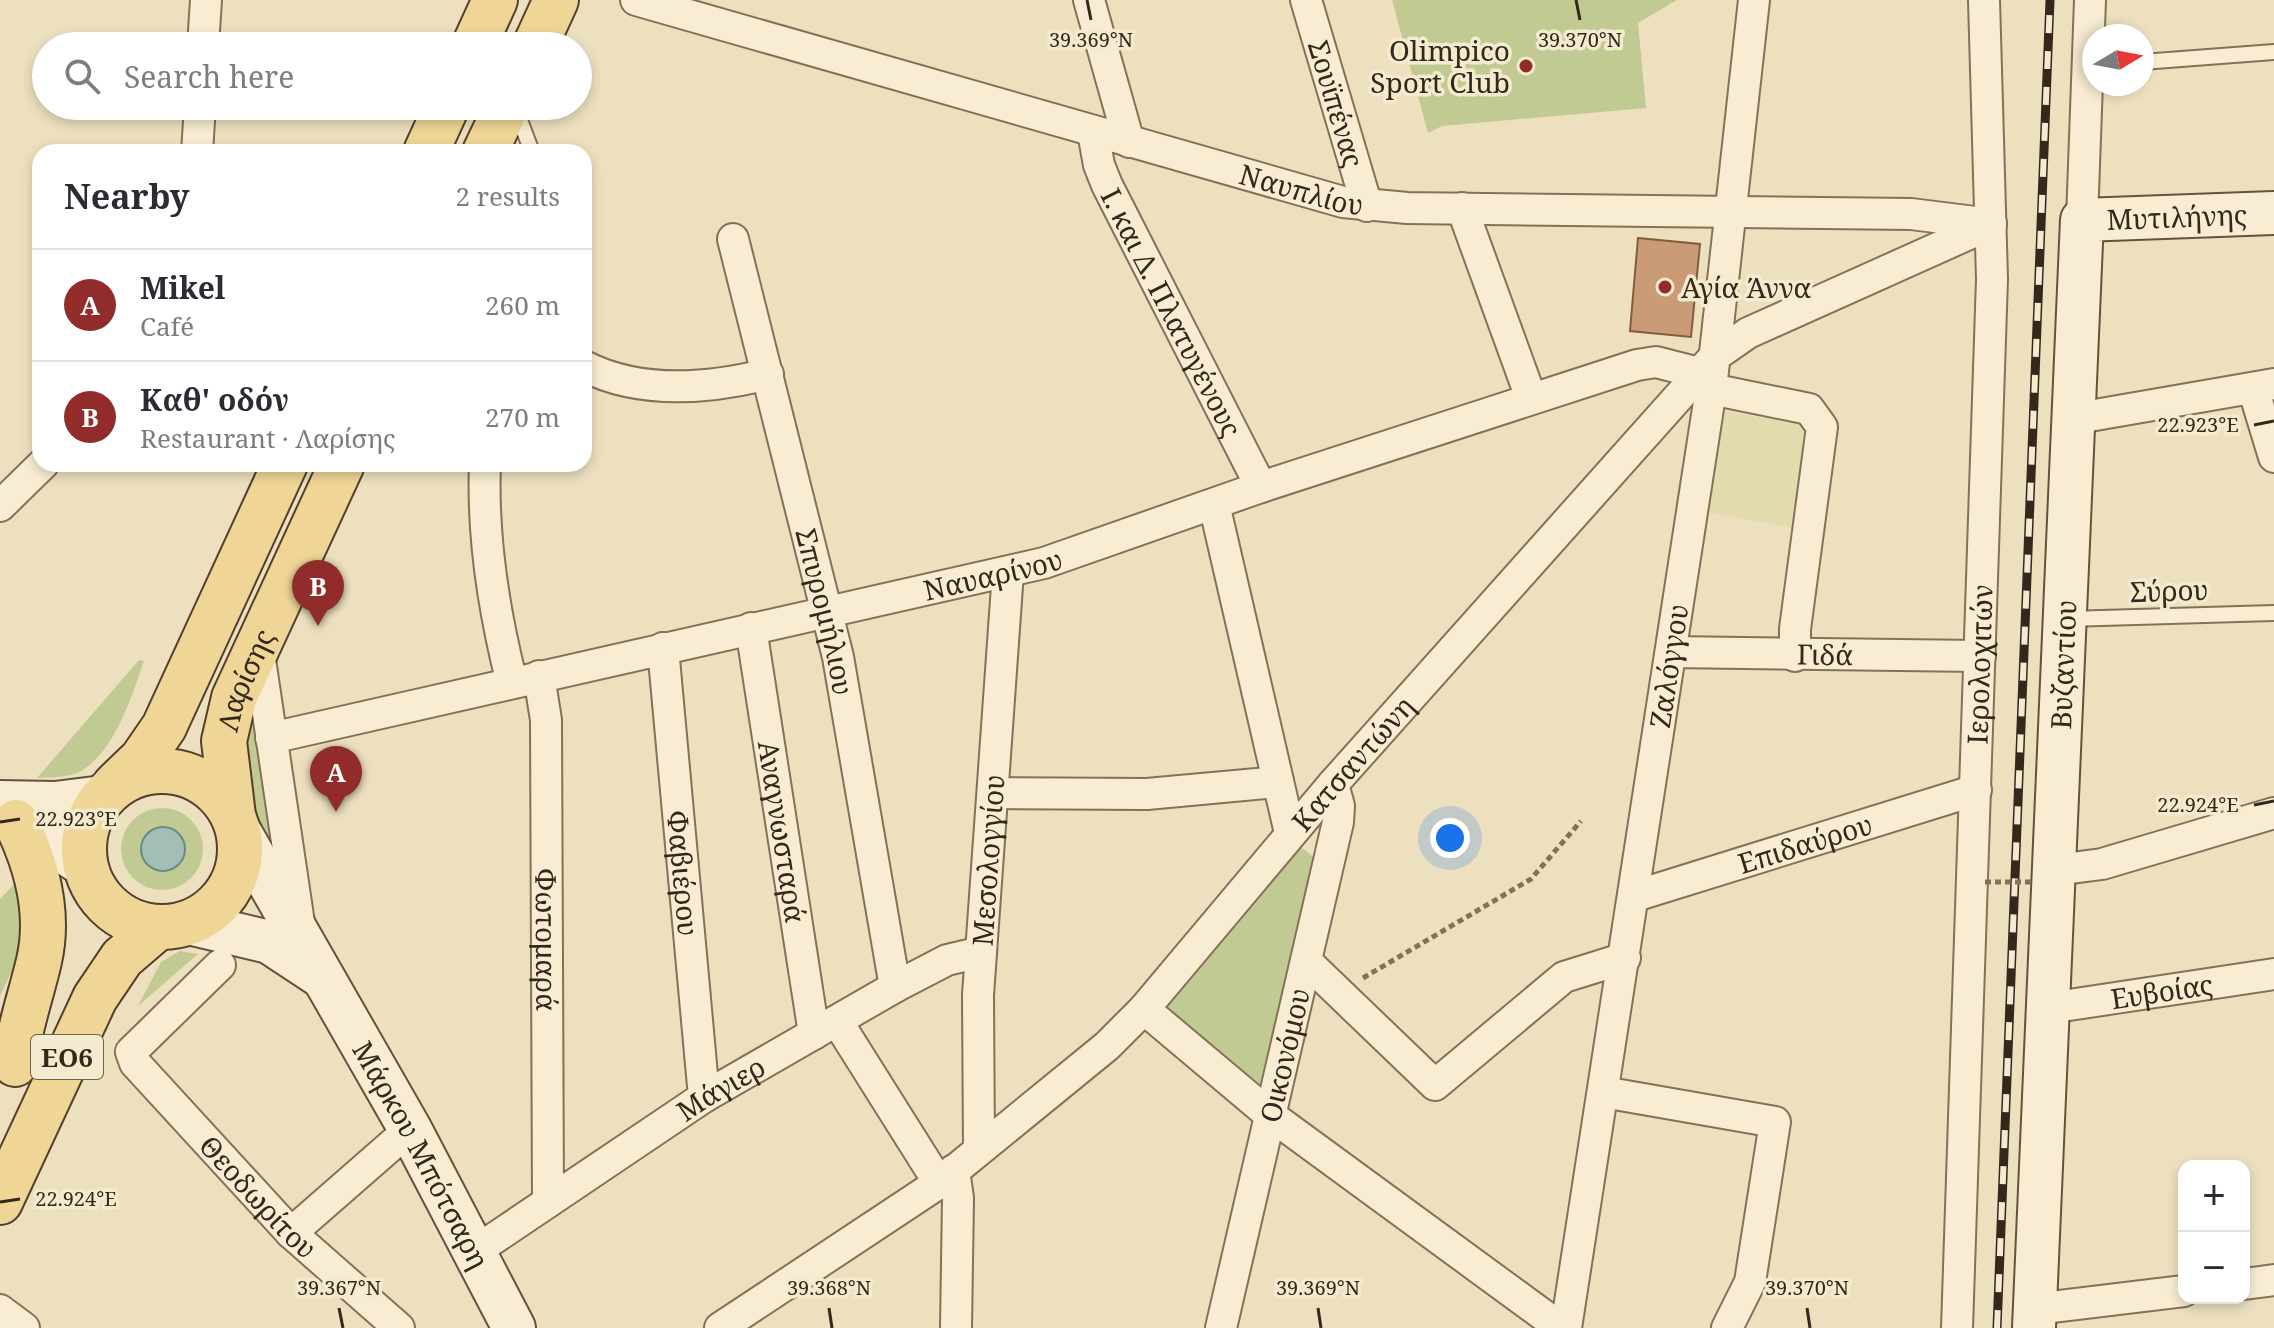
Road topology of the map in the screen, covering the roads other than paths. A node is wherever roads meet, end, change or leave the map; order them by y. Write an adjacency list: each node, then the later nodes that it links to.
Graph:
1 (206, 0): 11 (street)
2 (495, 0): 12 (main road)
3 (556, 0): 13 (main road)
4 (636, 0): 21 (street, Ναυπλίου)
5 (1089, 0): 22 (street)
6 (1306, 0): 27 (street, Σουϊπένας)
7 (1754, 0): 29 (street, Ζαλόγγου)
8 (1984, 0): 32 (street, Ιερολοχιτών)
9 (2090, 0): 10 (street, Βυζαντίου)
10 (2090, 24)
11 (204, 32)
12 (480, 32)
13 (541, 32)
14 (2274, 52): 15 (lane)
15 (2154, 61)
16 (2089, 96): 31 (street, Βυζαντίου)
17 (199, 120): 23 (street)
18 (441, 120): 24 (main road)
19 (500, 120): 25 (main road)
20 (520, 120): 26 (lane)
21 (1093, 132): 22 (street, Ναυπλίου); 45 (street, Ι. και Δ. Πλατυγένους)
22 (1129, 142): 27 (street, Ναυπλίου)
23 (198, 144)
24 (430, 144)
25 (489, 144)
26 (529, 144)
27 (1367, 206): 28 (street, Ναυπλίου)
28 (1462, 208): 29 (street, Ναυπλίου); 38 (street)
29 (1733, 211): 32 (street, Ναυπλίου); 35 (street, Ζαλόγγου)
30 (2274, 213): 31 (street, Μυτιλήνης)
31 (2082, 220): 39 (street, Βυζαντίου)
32 (1991, 224): 35 (street, Κατσαντώνη); 57 (street, Ιερολοχιτών)
33 (733, 239): 36 (street, Σπυρομήλιου)
34 (592, 369): 36 (street)
35 (1708, 373): 38 (street, Ναυαρίνου); 55 (street, Ζαλόγγου); 56 (street, Ναυαρίνου); 61 (street, Κατσαντώνη)
36 (768, 374): 49 (street, Σπυρομήλιου)
37 (2263, 386): 39 (street); 40 (street)
38 (1531, 398): 45 (street, Ναυαρίνου)
39 (2072, 419): 51 (street, Βυζαντίου)
40 (2274, 457)
41 (35, 472): 47 (street)
42 (281, 472): 64 (main road, Λαρίσης / ΕΟ6)
43 (338, 472): 53 (main road, Λαρίσης / ΕΟ6)
44 (485, 472): 58 (street, Φωτομαρά)
45 (1261, 487): 46 (street, Ναυαρίνου)
46 (1214, 504): 48 (street, Ναυαρίνου); 60 (street)
47 (0, 506)
48 (1008, 572): 49 (street, Ναυαρίνου); 63 (street, Μεσολογγίου)
49 (827, 612): 52 (street, Ναυαρίνου); 80 (street, Σπυρομήλιου)
50 (2274, 613): 51 (lane, Σύρου)
51 (2067, 619): 70 (street, Βυζαντίου)
52 (751, 628): 54 (street, Ναυαρίνου); 83 (street, Αναγνωσταρά)
53 (258, 643): 59 (street); 67 (main road, Λαρίσης / ΕΟ6)
54 (663, 648): 58 (street, Ναυαρίνου); 86 (street, Φαβιέρου)
55 (1671, 652): 56 (street, Γιδά); 71 (street, Ζαλόγγου)
56 (1795, 656): 57 (street, Γιδά)
57 (1980, 656): 62 (street, Ιερολοχιτών)
58 (526, 680): 59 (street, Ναυαρίνου); 92 (street, Φωτομαρά)
59 (271, 738): 73 (street)
60 (1278, 782): 63 (street); 68 (street)
61 (1333, 784): 68 (street, Κατσαντώνη); 76 (street, Οικονόμου)
62 (1976, 790): 71 (street, Επιδαύρου); 108 (street, Ιερολοχιτών)
63 (993, 793): 74 (street, Μεσολογγίου)
64 (106, 794): 66 (street); 67 (main road); 69 (main road, ΕΟ6)
65 (2274, 813): 70 (street)
66 (4, 818): 69 (street); 84 (main road)
67 (235, 822): 72 (main road, ΕΟ6); 73 (street, Μάρκου Μπότσαρη)
68 (1290, 833): 82 (street, Κατσαντώνη)
69 (87, 870): 72 (main road); 84 (main road, ΕΟ6)
70 (2045, 876): 81 (street, Βυζαντίου)
71 (1635, 896): 75 (street, Ζαλόγγου)
72 (173, 925): 79 (street); 91 (main road, ΕΟ6)
73 (300, 933): 79 (street, Μάρκου Μπότσαρη)
74 (981, 952): 80 (street, Μάγιερ); 89 (street, Μεσολογγίου)
75 (1625, 958): 76 (street); 85 (street, Ζαλόγγου)
76 (1306, 961): 87 (street, Οικονόμου)
77 (220, 965): 93 (street, Θεοδωρίτου)
78 (2274, 974): 81 (street, Ευβοίας)
79 (327, 980): 88 (street, Μάρκου Μπότσαρη)
80 (895, 987): 83 (street, Μάγιερ)
81 (2049, 1008): 99 (street, Βυζαντίου)
82 (1144, 1009): 87 (street); 89 (street, Κατσαντώνη)
83 (826, 1027): 86 (street, Μάγιερ); 90 (street, Αναγνωσταρά)
84 (5, 1069)
85 (1603, 1092): 106 (street, Ζαλόγγου); 107 (street)
86 (704, 1097): 92 (street, Μάγιερ)
87 (1270, 1115): 105 (street, Οικονόμου); 106 (street)
88 (410, 1129): 93 (street); 94 (street, Μάρκου Μπότσαρη)
89 (979, 1150): 90 (street, Κατσαντώνη)
90 (947, 1176): 103 (street, Κατσαντώνη); 104 (street, Αναγνωσταρά)
91 (0, 1202)
92 (548, 1202): 94 (street, Μάγιερ)
93 (291, 1233): 101 (street, Θεοδωρίτου)
94 (474, 1252): 102 (street, Μάρκου Μπότσαρη)
95 (2274, 1280): 96 (street)
96 (2250, 1283)
97 (2178, 1292): 99 (street)
98 (0, 1310): 100 (street)
99 (2035, 1318)
100 (24, 1328)
101 (399, 1328)
102 (514, 1328)
103 (720, 1328)
104 (956, 1328)
105 (1221, 1328)
106 (1563, 1328)
107 (1727, 1328)
108 (1957, 1328)

